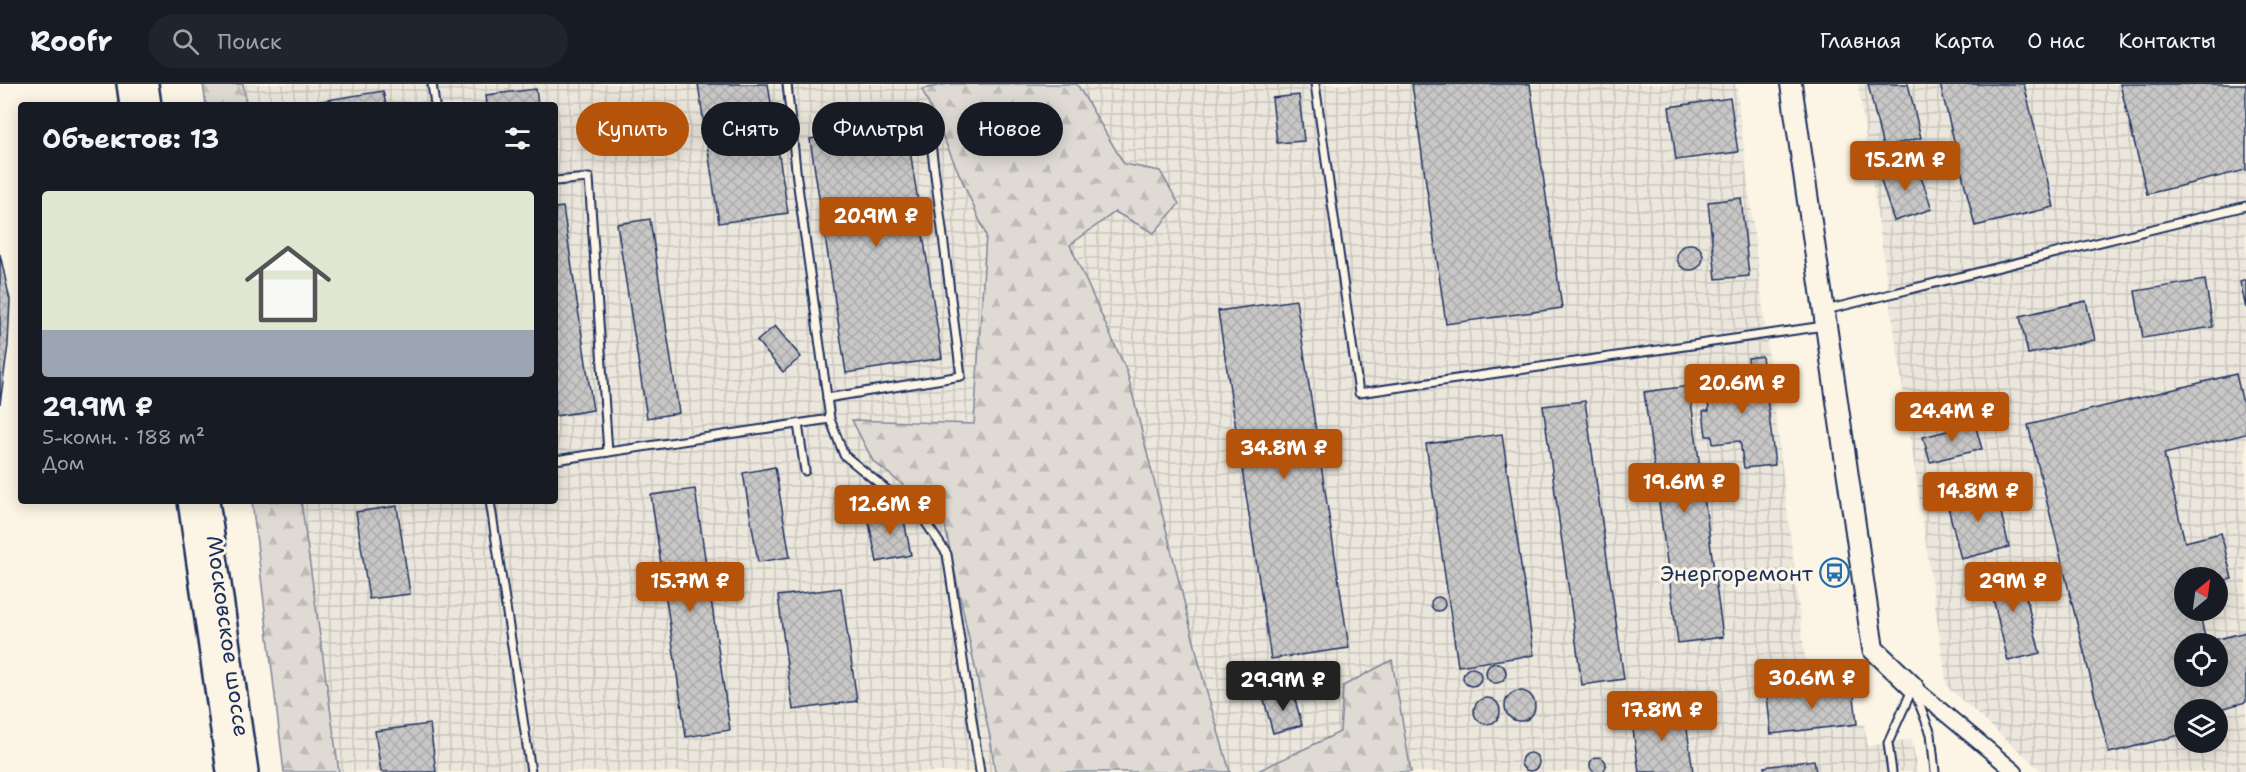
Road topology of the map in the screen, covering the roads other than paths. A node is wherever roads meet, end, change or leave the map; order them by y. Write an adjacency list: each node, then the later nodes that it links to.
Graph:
1 (128, 84): 7 (main road)
2 (147, 84): 8 (main road)
3 (432, 84): 9 (lane)
4 (787, 84): 14 (lane)
5 (1315, 84): 13 (lane)
6 (1791, 84): 13 (street)
7 (131, 102)
8 (150, 102)
9 (435, 102)
10 (933, 156): 14 (lane)
11 (558, 181): 17 (lane)
12 (2246, 206): 13 (lane)
13 (1825, 318): 23 (street)
14 (827, 398): 15 (lane)
15 (830, 419): 16 (lane); 27 (lane)
16 (798, 424): 17 (lane); 19 (lane)
17 (608, 452): 18 (lane)
18 (558, 459)
19 (805, 471)
20 (189, 504): 24 (main road, Московское шоссе)
21 (208, 504): 25 (main road, Московское шоссе)
22 (490, 504): 26 (lane)
23 (1913, 687): 28 (lane); 29 (lane); 30 (street)
24 (228, 772)
25 (247, 772)
26 (531, 772)
27 (980, 772)
28 (1892, 772)
29 (1935, 772)
30 (2015, 772)

